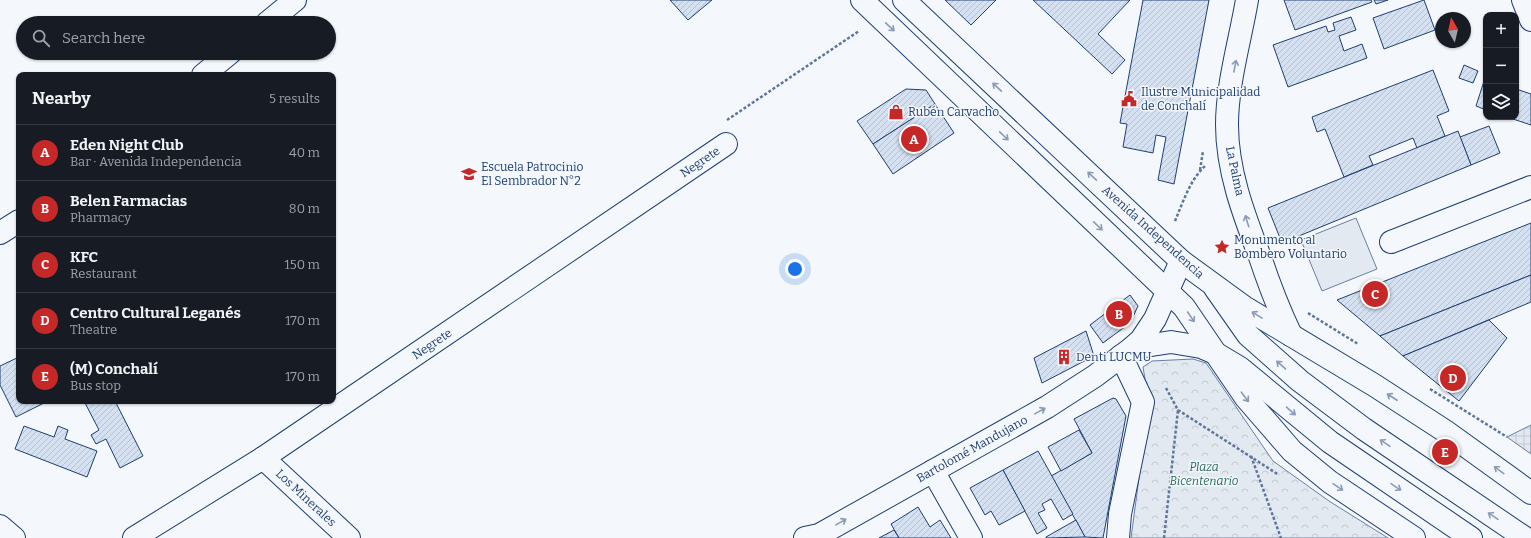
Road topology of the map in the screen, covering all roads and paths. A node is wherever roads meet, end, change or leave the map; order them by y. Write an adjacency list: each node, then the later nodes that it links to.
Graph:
1 (295, 0): 6 (main road)
2 (862, 0): 7 (main road)
3 (904, 0): 17 (main road, Avenida Independencia, one-way to 3)
4 (1247, 0): 12 (main road, La Palma, one-way to 4)
5 (1523, 0): 8 (main road)
6 (276, 16)
7 (880, 17): 11 (path); 20 (main road, one-way to 20)
8 (1531, 20)
9 (221, 60): 10 (main road)
10 (207, 72)
11 (726, 144): 31 (main road, Negrete)
12 (1228, 146): 17 (path); 22 (main road, La Palma, one-way to 12)
13 (1531, 187): 16 (main road)
14 (16, 223): 15 (main road)
15 (0, 233)
16 (1391, 242)
17 (1165, 245): 18 (main road, Avenida Independencia)
18 (1181, 260): 19 (main road, Avenida Independencia); 20 (main road, Bartolomé Mandujano)
19 (1213, 285): 22 (main road, Avenida Independencia, one-way to 19); 46 (main road, one-way to 19)
20 (1166, 291): 24 (main road, Bartolomé Mandujano); 25 (main road, one-way to 25)
21 (1306, 311): 23 (path)
22 (1291, 335): 34 (main road, Avenida Independencia, one-way to 22)
23 (1359, 345)
24 (1126, 352): 25 (main road); 32 (main road, Bartolomé Mandujano, one-way to 24); 41 (main road)
25 (1216, 353): 44 (main road, one-way to 44); 45 (main road, one-way to 45)
26 (1163, 382): 28 (path)
27 (1426, 387): 29 (path)
28 (1178, 410): 30 (path); 42 (path)
29 (1507, 438)
30 (1251, 456): 33 (path); 43 (path)
31 (263, 458): 37 (main road, Negrete); 38 (main road, Los Minerales)
32 (933, 471): 39 (main road, Bartolomé Mandujano, one-way to 32); 40 (main road)
33 (1284, 478)
34 (1531, 493)
35 (0, 526): 36 (main road)
36 (14, 538)
37 (134, 538)
38 (349, 538)
39 (805, 538)
40 (971, 538)
41 (1118, 538)
42 (1164, 538)
43 (1281, 538)
44 (1414, 538)
45 (1471, 538)
46 (1525, 538)

